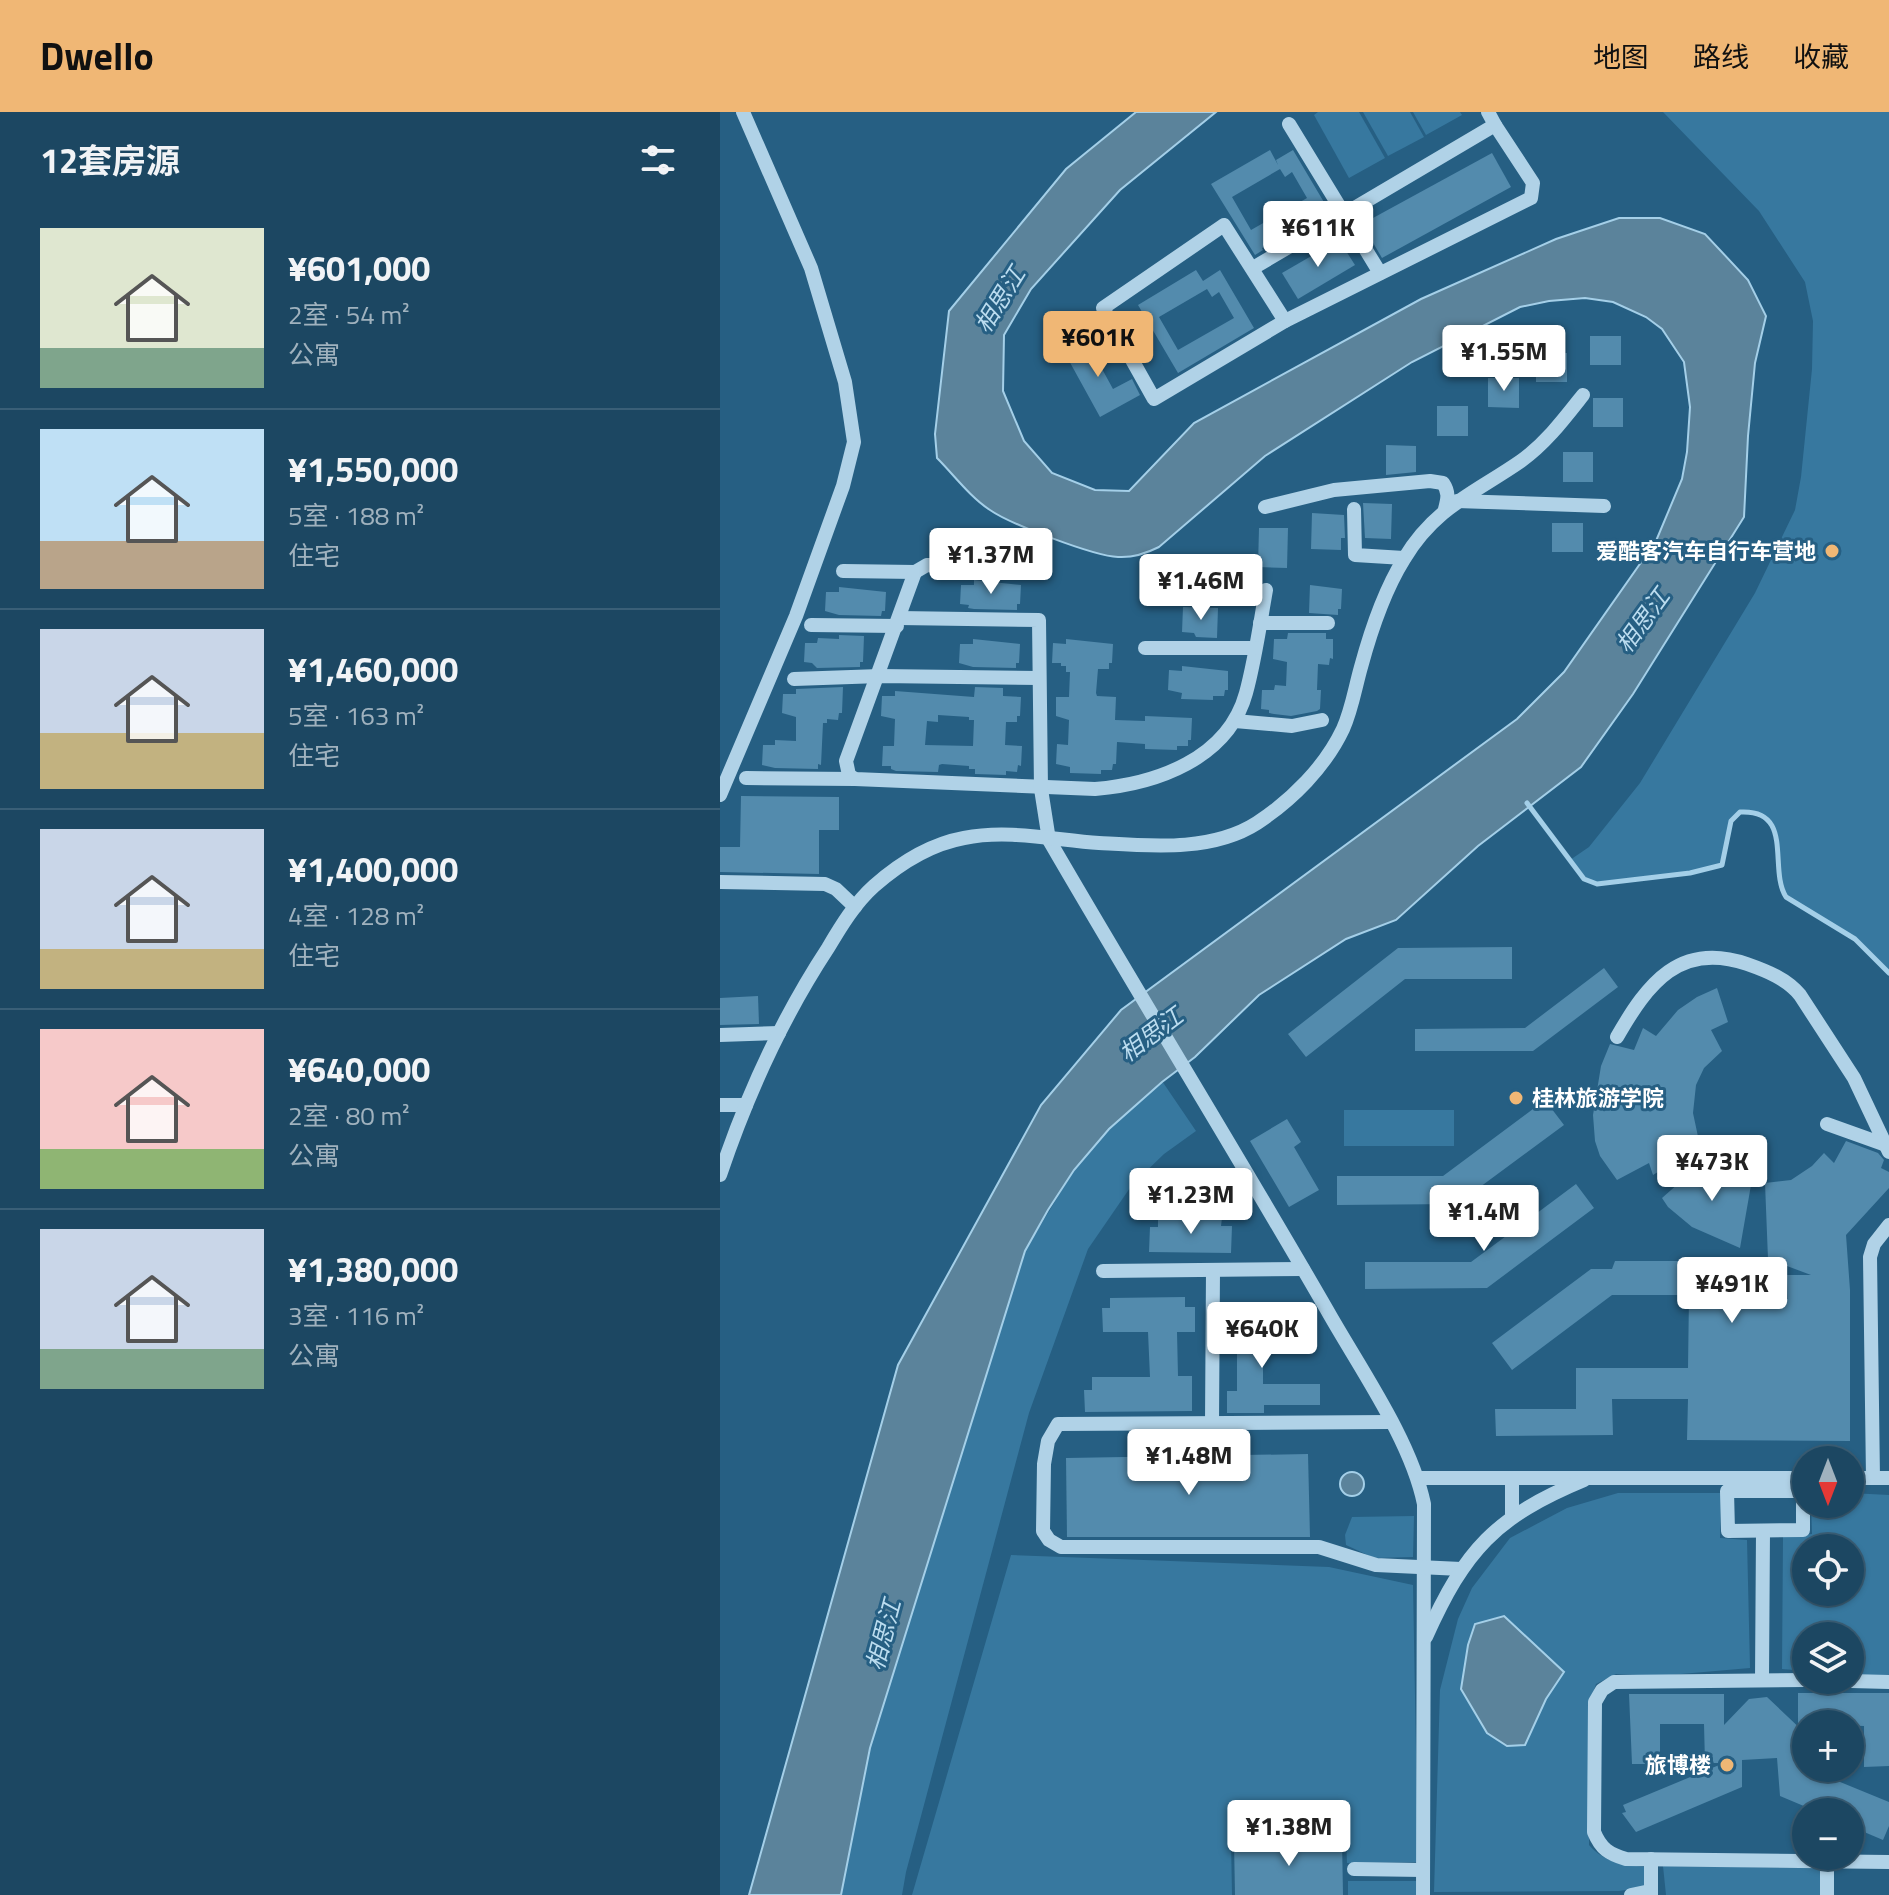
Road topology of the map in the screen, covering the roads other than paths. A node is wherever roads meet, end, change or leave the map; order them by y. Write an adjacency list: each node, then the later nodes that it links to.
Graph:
1 (743, 112): 32 (street)
2 (1492, 118): 4 (street); 6 (street)
3 (1289, 124): 4 (street)
4 (1344, 214): 5 (street); 6 (street)
5 (1253, 268): 7 (street); 7 (street)
6 (1380, 273): 7 (street)
7 (1285, 321)
8 (1583, 395): 9 (street)
9 (1451, 505): 10 (street); 11 (street); 13 (street)
10 (1604, 506)
11 (1265, 507)
12 (1354, 509): 13 (street)
13 (1404, 558): 33 (street)
14 (1019, 566): 16 (street)
15 (843, 571): 16 (street)
16 (915, 572): 18 (street)
17 (1266, 590): 19 (street)
18 (898, 622): 21 (street); 24 (street); 25 (street)
19 (1260, 623): 20 (street); 23 (street)
20 (1328, 623)
21 (811, 625)
22 (1145, 648): 23 (street)
23 (1255, 648): 28 (street)
24 (880, 676): 25 (street); 26 (street); 30 (street)
25 (1039, 678): 31 (street)
26 (794, 679)
27 (1322, 720): 28 (street)
28 (1235, 721): 31 (street)
29 (746, 778): 30 (street)
30 (855, 779): 31 (street)
31 (1041, 789): 33 (street)
32 (720, 795)
33 (1049, 840): 35 (street); 45 (street)
34 (720, 882): 35 (street)
35 (855, 907): 36 (street)
36 (779, 1033): 37 (street); 40 (street)
37 (720, 1035)
38 (1617, 1037): 42 (street)
39 (720, 1105): 40 (street)
40 (746, 1105): 43 (street)
41 (1827, 1124): 42 (street)
42 (1886, 1148)
43 (720, 1172)
44 (1889, 1225): 54 (street)
45 (1303, 1269): 46 (street); 48 (street)
46 (1213, 1270): 47 (street); 49 (street)
47 (1103, 1271)
48 (1390, 1422): 49 (street); 50 (street)
49 (1212, 1423): 60 (street)
50 (1418, 1478): 51 (street); 60 (street)
51 (1512, 1478): 52 (street); 58 (street)
52 (1589, 1478): 57 (street); 58 (street)
53 (1864, 1478): 54 (street)
54 (1873, 1478): 55 (street)
55 (1889, 1478)
56 (1792, 1480): 57 (street)
57 (1762, 1484): 59 (street); 59 (street)
58 (1512, 1516): 61 (street)
59 (1763, 1531): 63 (street)
60 (1423, 1569): 61 (street); 62 (street)
61 (1461, 1569): 62 (street)
62 (1423, 1645): 72 (street)
63 (1762, 1679): 64 (street); 67 (street)
64 (1792, 1680)
65 (1864, 1681): 66 (street)
66 (1889, 1682)
67 (1651, 1859): 68 (street); 74 (street)
68 (1792, 1861)
69 (1864, 1862): 70 (street)
70 (1889, 1862)
71 (1354, 1869): 72 (street)
72 (1423, 1870): 75 (street)
73 (1827, 1870): 77 (street)
74 (1651, 1893): 76 (street)
75 (1423, 1895)
76 (1631, 1895)
77 (1827, 1895)

